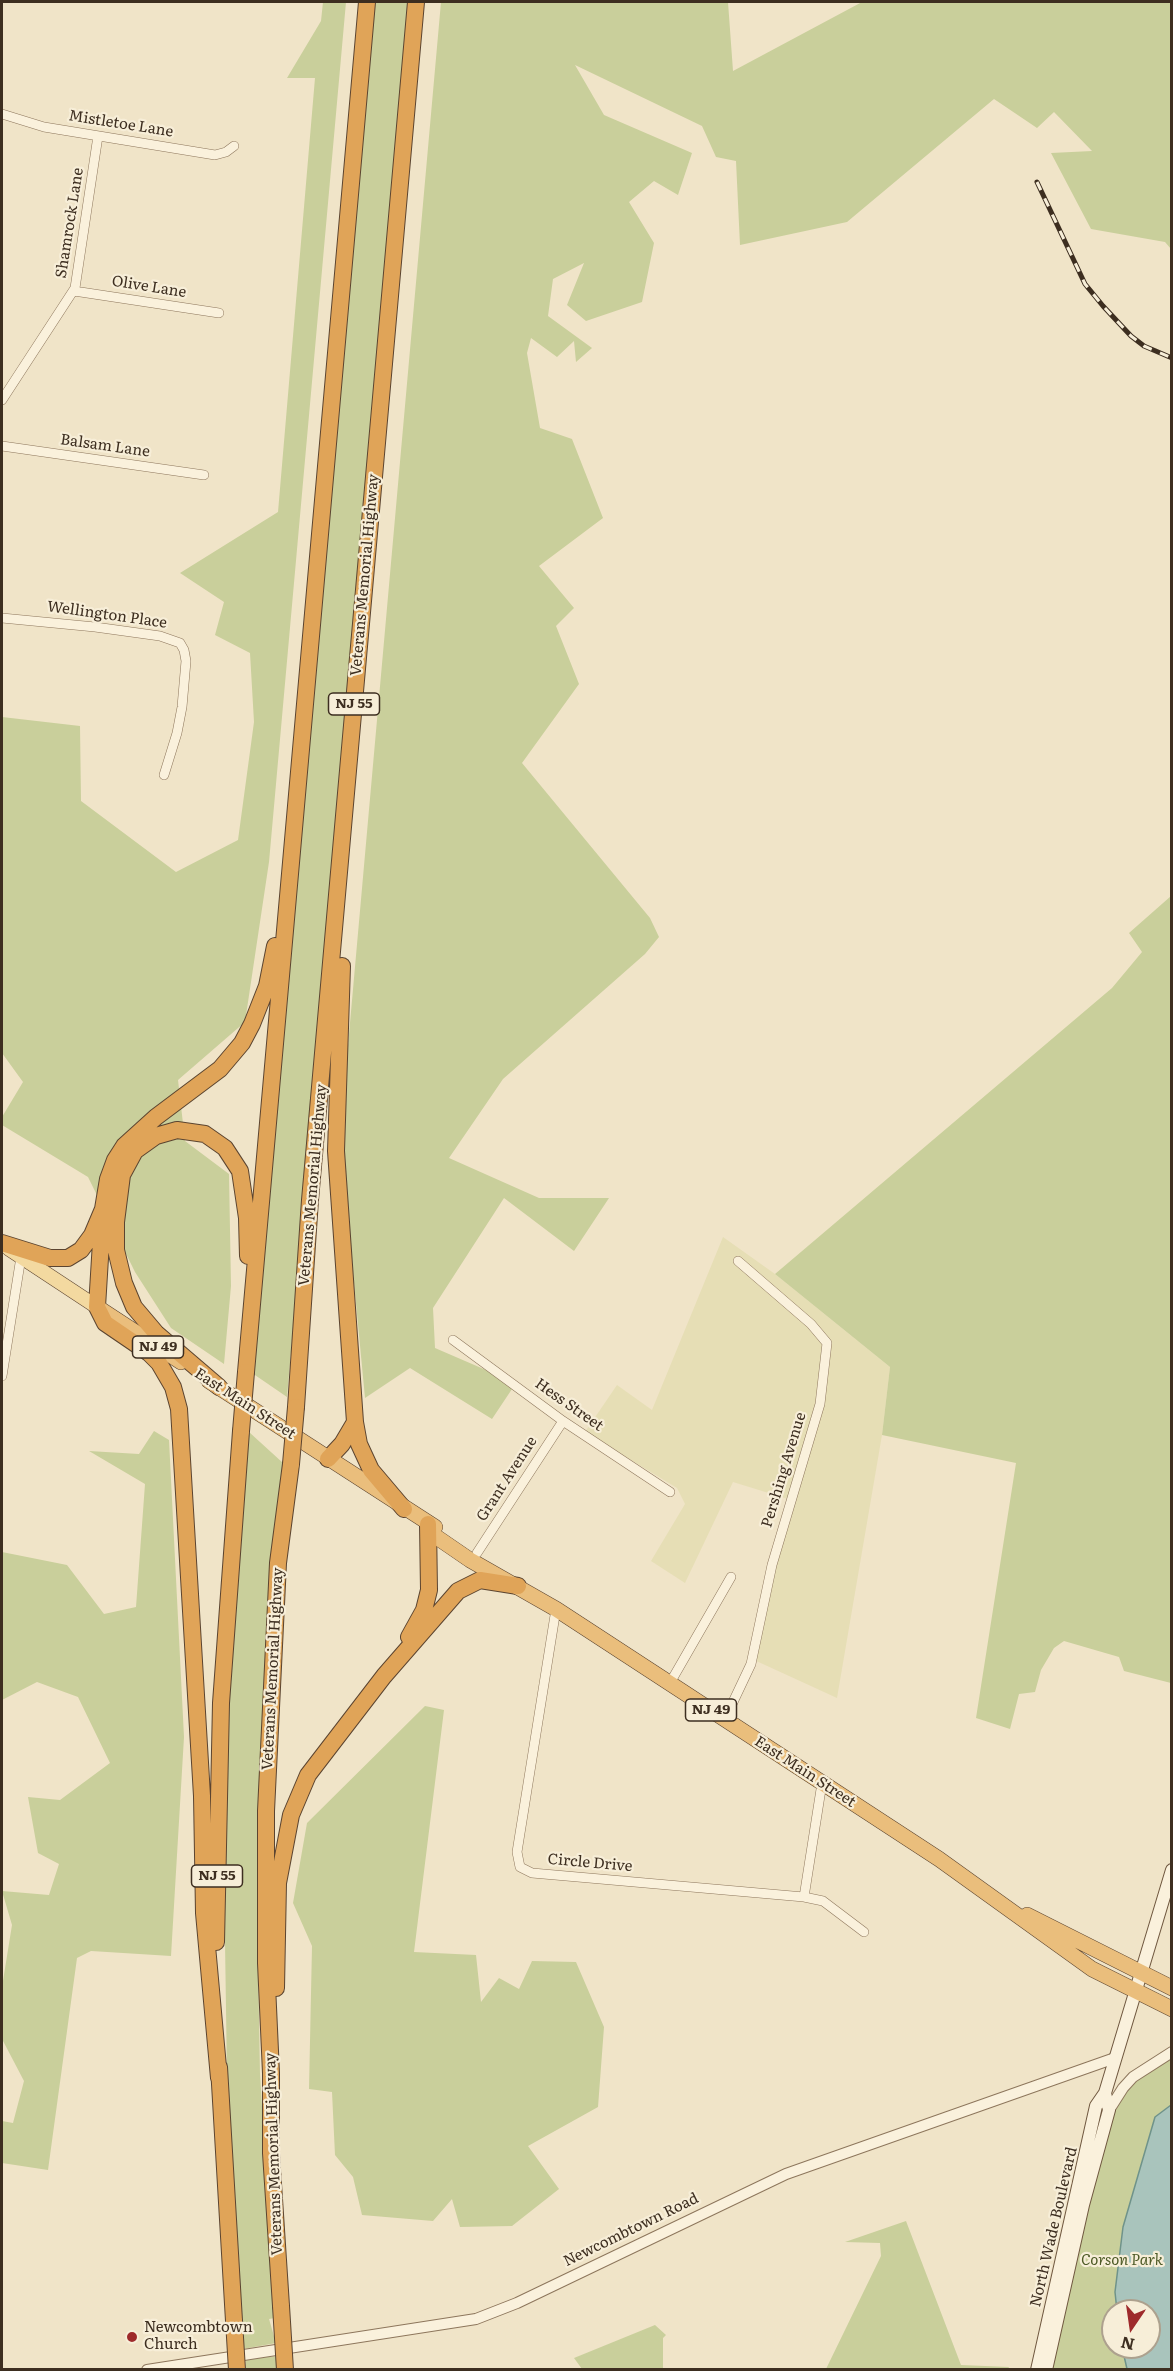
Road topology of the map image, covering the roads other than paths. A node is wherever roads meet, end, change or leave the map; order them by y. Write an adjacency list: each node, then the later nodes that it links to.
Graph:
1 (367, 2): 12 (highway, NJ 55)
2 (416, 2): 13 (highway, Veterans Memorial Highway / NJ 55)
3 (2, 114): 4 (street, Mistletoe Lane)
4 (98, 136): 5 (street, Mistletoe Lane); 6 (street, Shamrock Lane)
5 (234, 146)
6 (74, 291): 7 (street, Olive Lane); 8 (street, Shamrock Lane)
7 (219, 313)
8 (2, 400)
9 (2, 446): 10 (street, Balsam Lane)
10 (204, 475)
11 (2, 618): 14 (street, Wellington Place)
12 (301, 758): 15 (highway); 20 (highway, NJ 55)
13 (349, 768): 25 (highway); 48 (highway, Veterans Memorial Highway / NJ 55, bridge)
14 (164, 775)
15 (103, 1209): 16 (highway); 19 (highway)
16 (2, 1244): 17 (main road, East Main Street / NJ 49)
17 (21, 1257): 19 (main road, East Main Street / NJ 49); 22 (street)
18 (738, 1261): 36 (street, Pershing Avenue)
19 (98, 1307): 23 (highway, East Main Street / NJ 49); 49 (highway)
20 (251, 1325): 23 (highway); 49 (highway, NJ 55, bridge)
21 (453, 1340): 24 (street, Hess Street)
22 (2, 1376)
23 (219, 1387): 26 (highway, East Main Street / NJ 49)
24 (563, 1421): 27 (street, Hess Street); 30 (street, Grant Avenue)
25 (355, 1422): 26 (highway); 28 (highway)
26 (328, 1459): 28 (highway, East Main Street / NJ 49)
27 (670, 1492)
28 (404, 1509): 29 (highway, East Main Street / NJ 49)
29 (428, 1524): 30 (highway, East Main Street / NJ 49); 32 (highway, East Main Street / NJ 49); 34 (highway)
30 (477, 1553): 32 (highway, East Main Street / NJ 49)
31 (731, 1577): 35 (street)
32 (518, 1586): 33 (highway, East Main Street / NJ 49); 34 (highway)
33 (556, 1609): 35 (highway, East Main Street / NJ 49); 39 (street, Circle Drive)
34 (384, 1676): 48 (highway)
35 (670, 1683): 36 (highway, East Main Street / NJ 49)
36 (725, 1719): 37 (highway, East Main Street / NJ 49)
37 (822, 1783): 39 (street); 40 (highway, East Main Street / NJ 49)
38 (1172, 1870): 42 (main road, North Wade Boulevard)
39 (804, 1897): 41 (street)
40 (999, 1902): 42 (highway, East Main Street / NJ 49); 44 (highway, East Main Street / NJ 49)
41 (864, 1932)
42 (1142, 1974): 43 (highway, East Main Street / NJ 49); 44 (main road, North Wade Boulevard)
43 (1172, 1988)
44 (1137, 1993): 45 (highway, East Main Street / NJ 49); 47 (main road, North Wade Boulevard)
45 (1172, 2009)
46 (1172, 2052): 51 (street)
47 (1114, 2058): 50 (main road, North Wade Boulevard); 52 (street, Newcombtown Road)
48 (271, 2073): 54 (highway, Veterans Memorial Highway / NJ 55, bridge)
49 (219, 2078): 53 (highway, NJ 55, bridge)
50 (1105, 2093): 51 (main road, North Wade Boulevard); 55 (main road, North Wade Boulevard)
51 (1109, 2109): 56 (main road, North Wade Boulevard)
52 (147, 2370)
53 (237, 2370)
54 (285, 2370)
55 (1036, 2370)
56 (1046, 2370)

